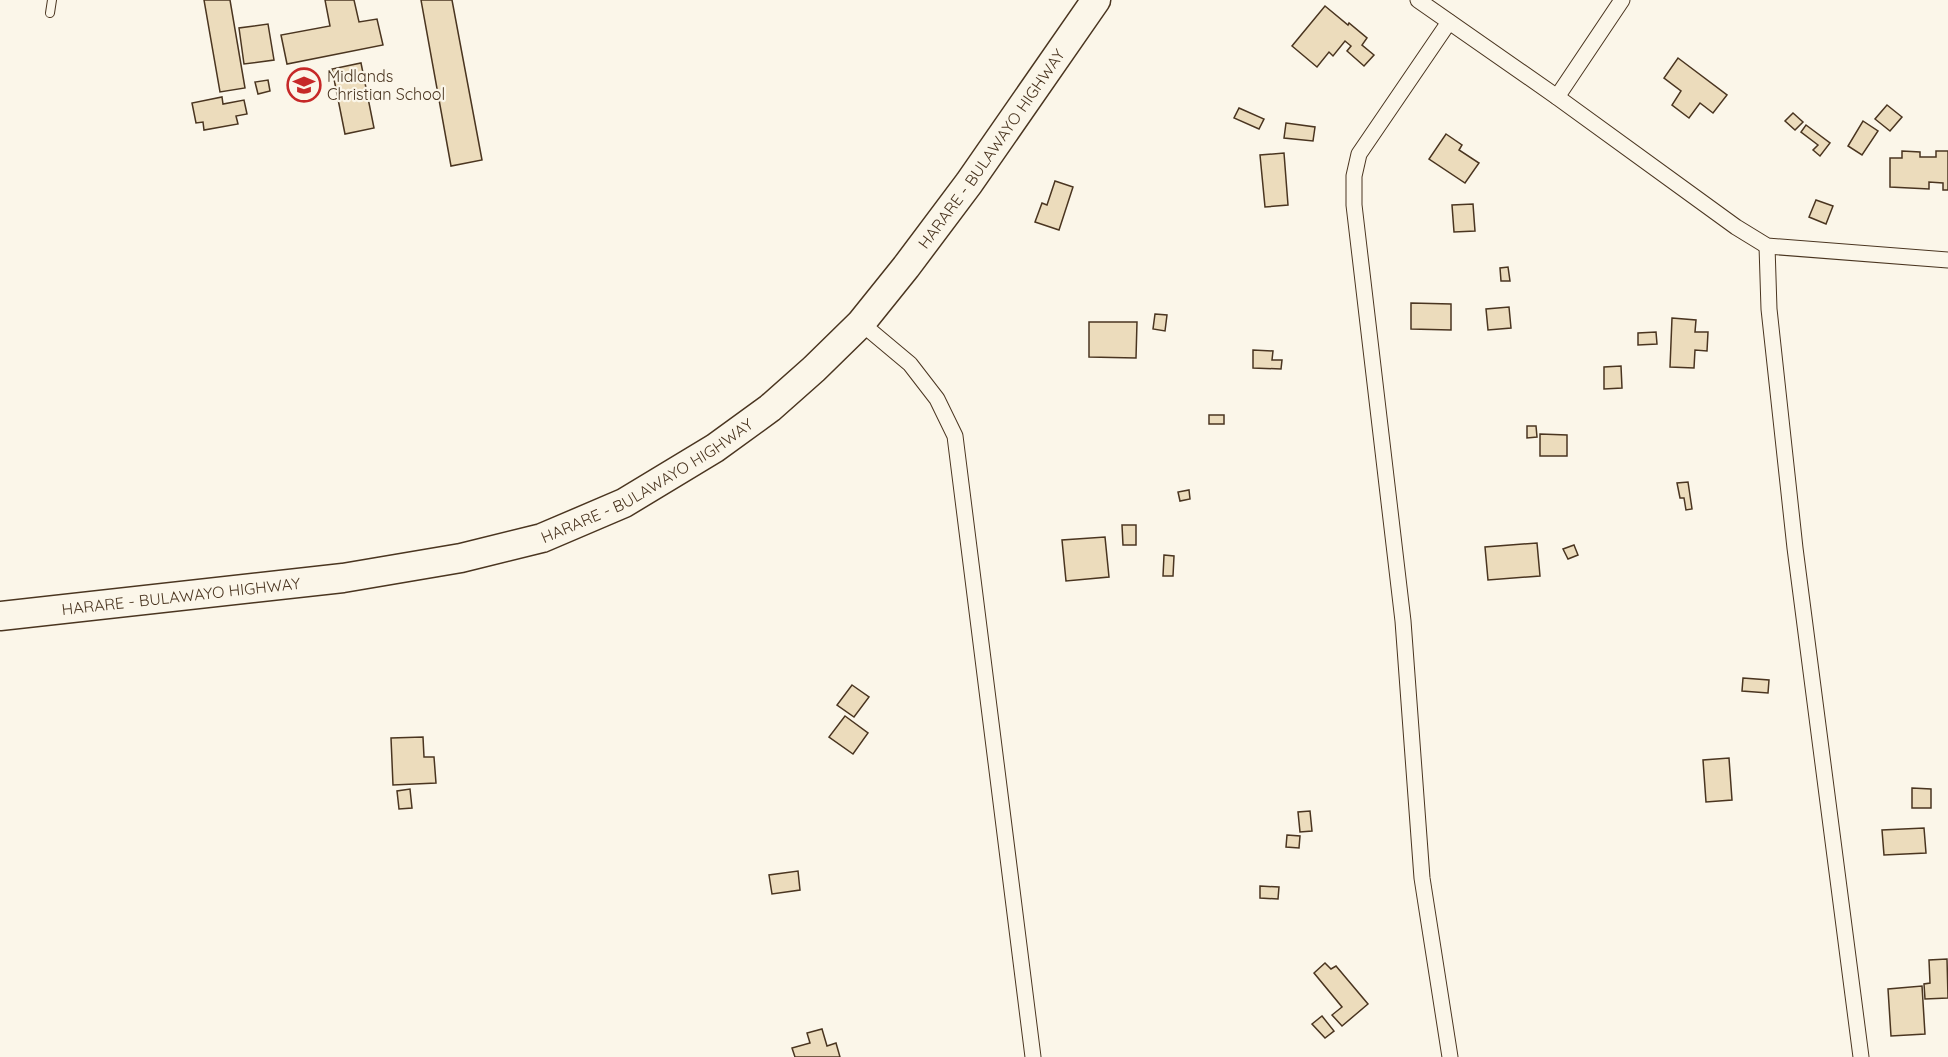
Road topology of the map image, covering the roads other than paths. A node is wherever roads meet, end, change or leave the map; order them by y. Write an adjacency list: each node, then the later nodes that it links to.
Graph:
1 (52, 0): 5 (lane)
2 (1096, 0): 10 (highway, HARARE - BULAWAYO HIGHWAY)
3 (1418, 0): 6 (street)
4 (1622, 0): 7 (street)
5 (50, 13)
6 (1449, 22): 7 (street); 13 (street)
7 (1557, 96): 8 (street)
8 (1767, 246): 9 (street); 14 (street)
9 (1948, 260)
10 (861, 323): 11 (highway, HARARE - BULAWAYO HIGHWAY); 12 (street)
11 (0, 616)
12 (1033, 1057)
13 (1450, 1057)
14 (1861, 1057)

